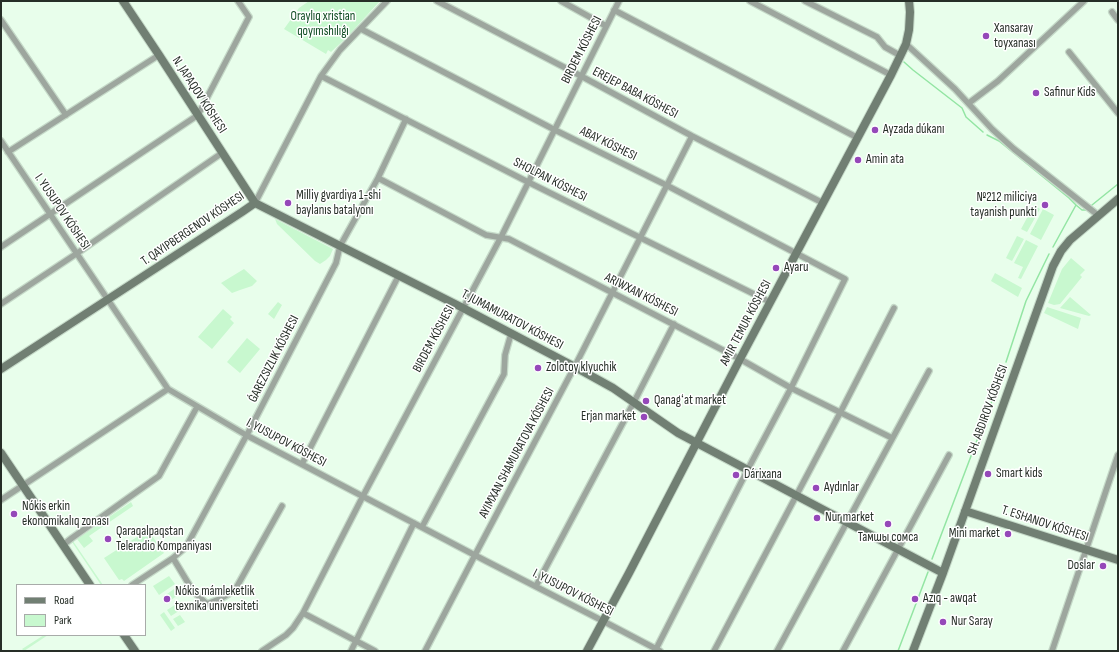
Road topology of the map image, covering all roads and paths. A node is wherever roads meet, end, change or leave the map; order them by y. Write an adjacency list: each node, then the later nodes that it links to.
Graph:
1 (123, 1): 19 (street, N. JAPAQOV KÓSHESI)
2 (238, 1): 27 (street)
3 (387, 1): 16 (street)
4 (437, 1): 23 (street, EREJEP BABA KÓSHESI)
5 (561, 1): 15 (street)
6 (619, 1): 11 (street, BIRDEM KÓSHESI)
7 (750, 1): 21 (street)
8 (805, 1): 20 (street)
9 (909, 1): 17 (street, AMIR TEMUR KÓSHESI)
10 (1084, 1): 24 (street)
11 (614, 10): 15 (street, BIRDEM KÓSHESI); 31 (street)
12 (1112, 12): 14 (street)
13 (1, 20): 26 (street)
14 (1118, 20)
15 (606, 26): 23 (street, BIRDEM KÓSHESI)
16 (361, 29): 22 (street); 29 (street, ABAY KÓSHESI)
17 (906, 44): 20 (street, AMIR TEMUR KÓSHESI); 24 (street)
18 (1069, 52): 25 (street)
19 (159, 55): 26 (street); 27 (street, N. JAPAQOV KÓSHESI)
20 (901, 56): 21 (street, AMIR TEMUR KÓSHESI)
21 (891, 75): 31 (street, AMIR TEMUR KÓSHESI)
22 (321, 76): 28 (street, SHOLPAN KÓSHESI); 40 (street)
23 (581, 76): 29 (street, BIRDEM KÓSHESI); 30 (street, EREJEP BABA KÓSHESI)
24 (969, 103): 42 (street)
25 (1118, 113)
26 (66, 115): 33 (street)
27 (198, 115): 34 (street, N. JAPAQOV KÓSHESI); 41 (street)
28 (406, 120): 35 (street, ǴAREZSIZLIK KÓSHESI); 36 (street, SHOLPAN KÓSHESI)
29 (555, 130): 36 (street, BIRDEM KÓSHESI); 37 (street, ABAY KÓSHESI)
30 (692, 136): 37 (street); 39 (street, EREJEP BABA KÓSHESI)
31 (858, 138): 39 (street, AMIR TEMUR KÓSHESI)
32 (1, 142): 33 (street, I. YUSUPOV KÓSHESI)
33 (8, 152): 41 (street, I. YUSUPOV KÓSHESI)
34 (222, 153): 40 (street, N. JAPAQOV KÓSHESI); 48 (street)
35 (378, 178): 43 (street); 45 (street, ǴAREZSIZLIK KÓSHESI)
36 (528, 182): 43 (street, BIRDEM KÓSHESI); 44 (street, SHOLPAN KÓSHESI)
37 (666, 185): 44 (street); 47 (street, ABAY KÓSHESI)
38 (1118, 199): 42 (street, SH. ABDIROV KÓSHESI)
39 (824, 202): 47 (street, AMIR TEMUR KÓSHESI)
40 (255, 203): 45 (street, T. JUMAMURATOV KÓSHESI); 51 (street)
41 (50, 214): 46 (street); 48 (street, I. YUSUPOV KÓSHESI)
42 (1099, 216): 80 (street, SH. ABDIROV KÓSHESI)
43 (501, 237): 50 (street); 54 (street, BIRDEM KÓSHESI)
44 (640, 237): 50 (street); 52 (street, SHOLPAN KÓSHESI)
45 (340, 246): 49 (street, T. JUMAMURATOV KÓSHESI); 67 (street, ǴAREZSIZLIK KÓSHESI)
46 (1, 247)
47 (797, 253): 52 (street, AMIR TEMUR KÓSHESI); 62 (street, ABAY KÓSHESI)
48 (76, 254): 51 (street, I. YUSUPOV KÓSHESI); 53 (street)
49 (399, 275): 54 (street, T. JUMAMURATOV KÓSHESI); 73 (street)
50 (613, 293): 56 (street); 59 (street)
51 (107, 300): 60 (street); 63 (street, I. YUSUPOV KÓSHESI)
52 (770, 302): 58 (street, AMIR TEMUR KÓSHESI)
53 (1, 304)
54 (463, 308): 57 (street, T. JUMAMURATOV KÓSHESI); 76 (street, BIRDEM KÓSHESI)
55 (894, 308): 66 (street)
56 (674, 324): 58 (street); 64 (street)
57 (511, 334): 59 (street, T. JUMAMURATOV KÓSHESI); 83 (street)
58 (740, 359): 62 (street); 69 (street, AMIR TEMUR KÓSHESI)
59 (575, 367): 64 (street, T. JUMAMURATOV KÓSHESI); 87 (street)
60 (1, 369)
61 (929, 371): 68 (street)
62 (791, 388): 66 (street); 74 (street)
63 (168, 389): 65 (street, I. YUSUPOV KÓSHESI); 75 (street)
64 (634, 402): 69 (street, T. JUMAMURATOV KÓSHESI); 93 (street)
65 (198, 407): 67 (street, I. YUSUPOV KÓSHESI); 84 (street)
66 (840, 413): 68 (street); 77 (street)
67 (246, 435): 73 (street, I. YUSUPOV KÓSHESI); 88 (street, ǴAREZSIZLIK KÓSHESI)
68 (892, 438): 81 (street)
69 (697, 443): 74 (street, T. JUMAMURATOV KÓSHESI); 95 (street, AMIR TEMUR KÓSHESI)
70 (1, 453): 75 (street)
71 (949, 455): 85 (street)
72 (1118, 455): 86 (street)
73 (302, 464): 76 (street, I. YUSUPOV KÓSHESI)
74 (748, 469): 77 (street, T. JUMAMURATOV KÓSHESI); 98 (street)
75 (22, 486): 78 (street); 84 (street)
76 (363, 496): 82 (street, I. YUSUPOV KÓSHESI); 94 (street, BIRDEM KÓSHESI)
77 (796, 496): 81 (street, T. JUMAMURATOV KÓSHESI); 105 (street)
78 (1, 500)
79 (282, 506): 88 (street)
80 (965, 511): 86 (street, T. ESHANOV KÓSHESI); 90 (street, SH. ABDIROV KÓSHESI)
81 (847, 522): 85 (street, T. JUMAMURATOV KÓSHESI); 106 (street)
82 (414, 523): 83 (street, I. YUSUPOV KÓSHESI); 97 (street)
83 (422, 527): 87 (street, I. YUSUPOV KÓSHESI)
84 (64, 545): 91 (street)
85 (898, 549): 90 (street, T. JUMAMURATOV KÓSHESI); 107 (street)
86 (1085, 550): 89 (street, T. ESHANOV KÓSHESI); 109 (street)
87 (475, 555): 93 (street, I. YUSUPOV KÓSHESI); 103 (street)
88 (173, 558): 92 (street, ǴAREZSIZLIK KÓSHESI)
89 (1118, 560)
90 (942, 573): 108 (street, SH. ABDIROV KÓSHESI)
91 (89, 584)
92 (134, 584)
93 (536, 586): 95 (street, I. YUSUPOV KÓSHESI)
94 (303, 613): 97 (street); 100 (street, BIRDEM KÓSHESI)
95 (604, 621): 98 (street, I. YUSUPOV KÓSHESI); 104 (street, AMIR TEMUR KÓSHESI)
96 (125, 636): 99 (street)
97 (356, 641): 101 (street); 102 (street)
98 (657, 650)
99 (134, 651)
100 (262, 651)
101 (351, 651)
102 (374, 651)
103 (425, 651)
104 (587, 651)
105 (714, 651)
106 (777, 651)
107 (843, 651)
108 (913, 651)
109 (1052, 651)

